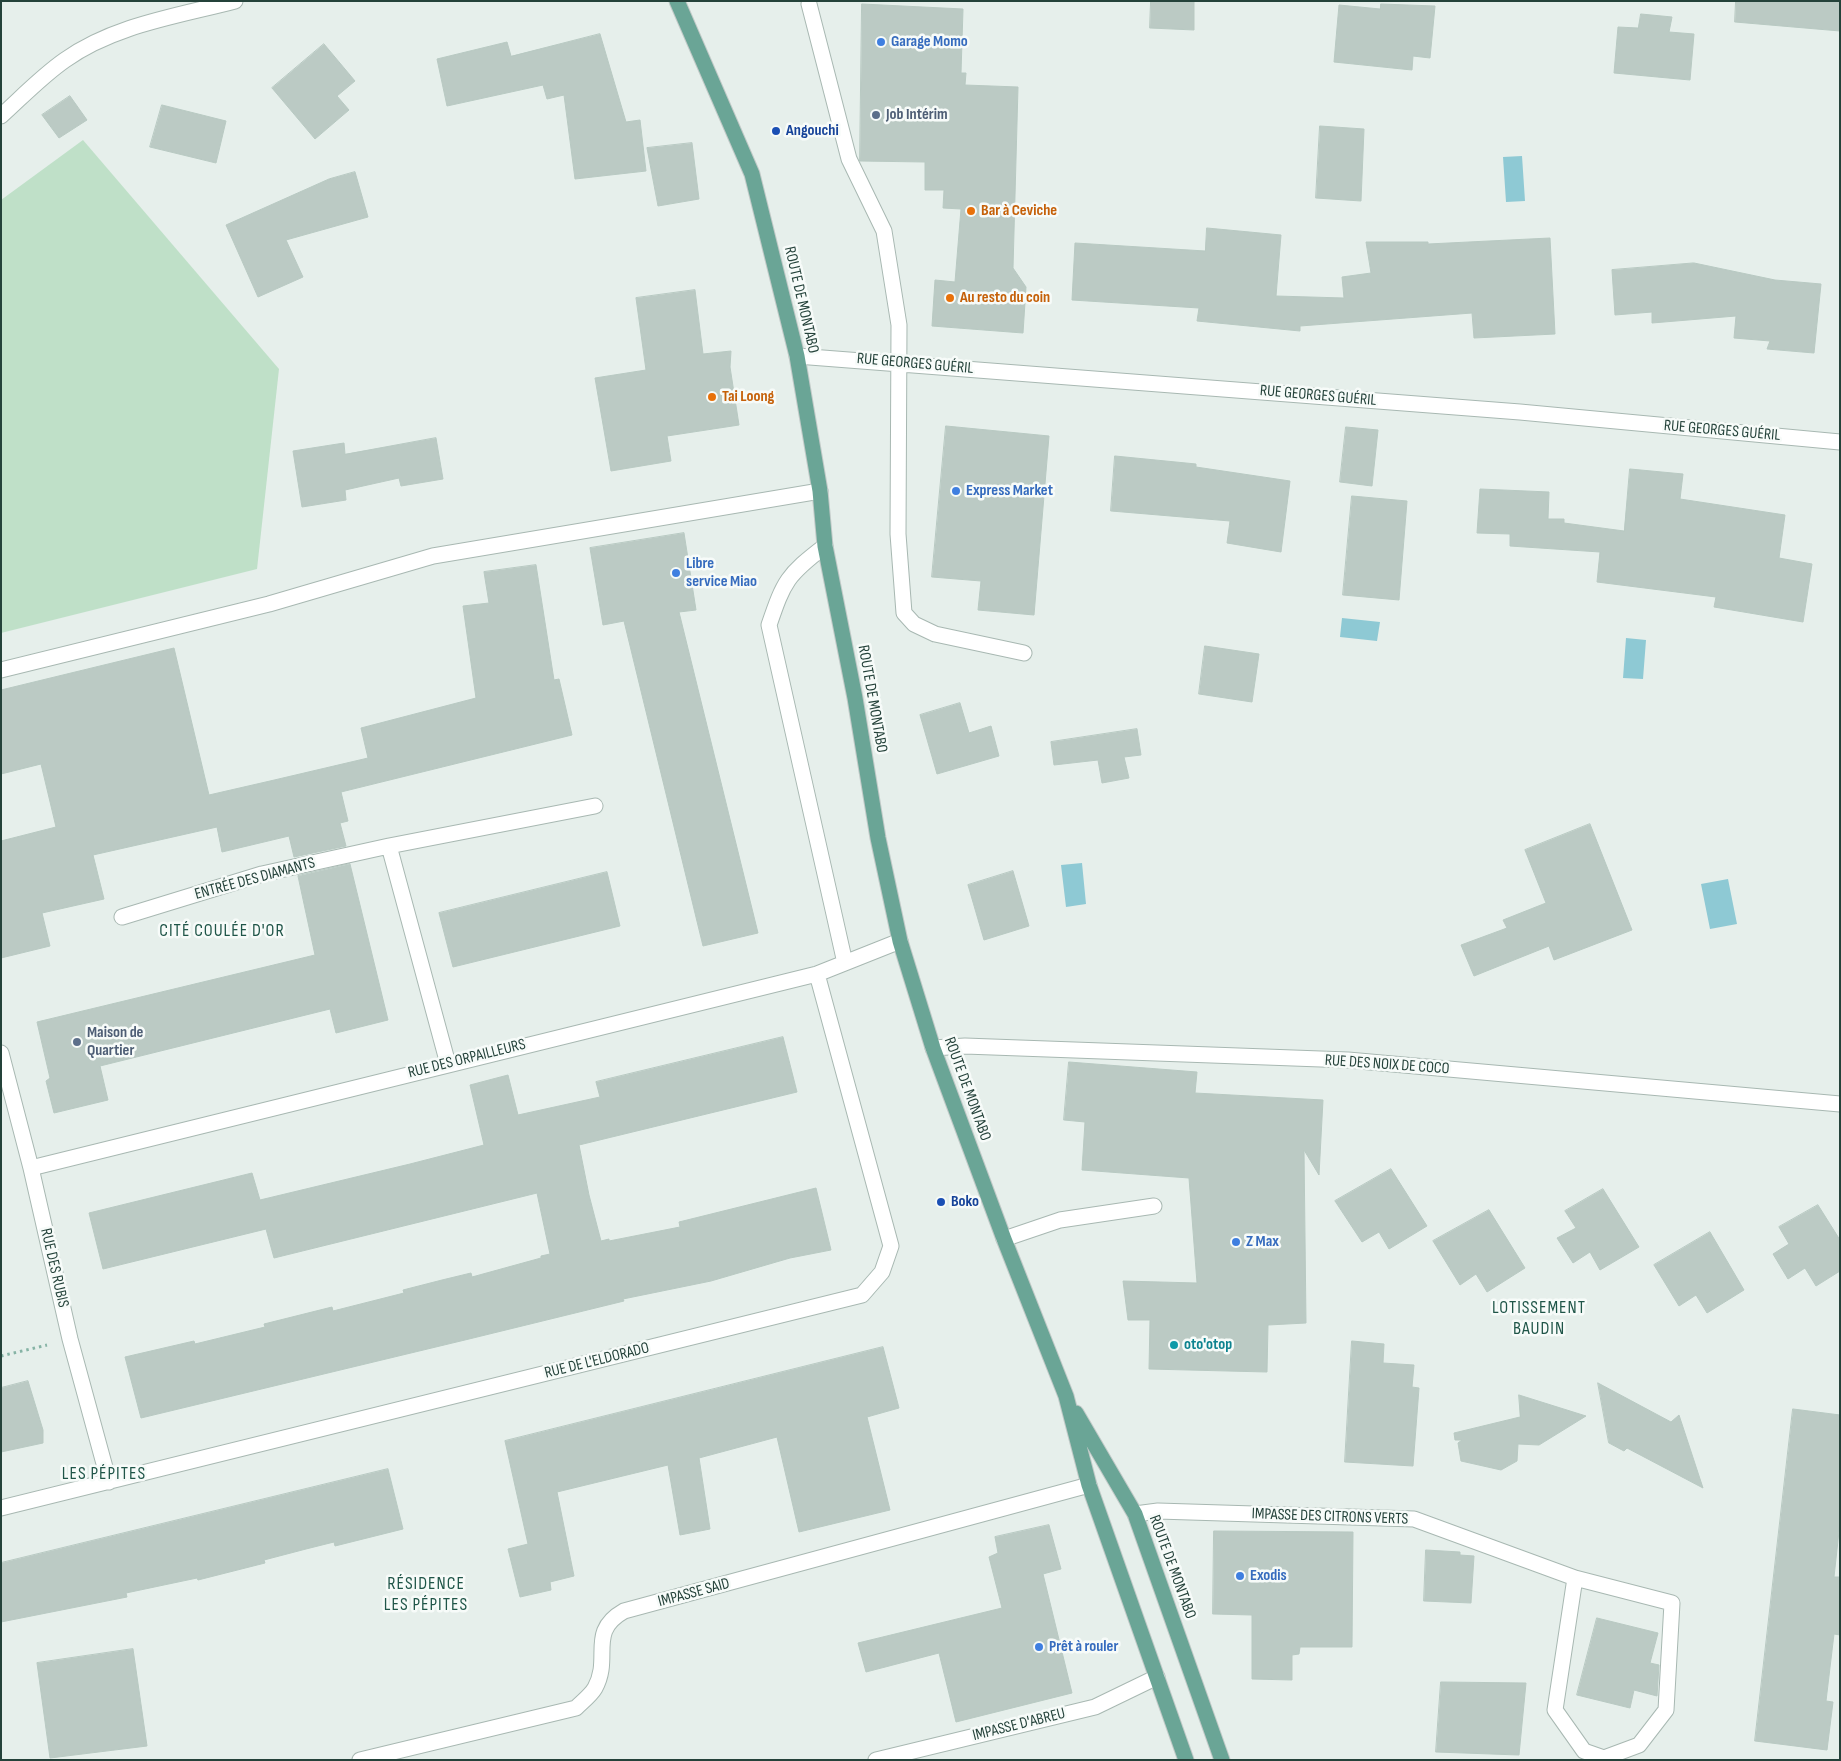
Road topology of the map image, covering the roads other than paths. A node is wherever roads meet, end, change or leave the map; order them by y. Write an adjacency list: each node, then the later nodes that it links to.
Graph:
1 (235, 1): 4 (street)
2 (677, 1): 5 (main road, ROUTE DE MONTABO)
3 (809, 4): 6 (street)
4 (1, 116)
5 (797, 356): 6 (street, RUE GEORGES GUÉRIL); 8 (main road, ROUTE DE MONTABO)
6 (900, 363): 7 (street, RUE GEORGES GUÉRIL); 10 (street)
7 (1840, 442)
8 (820, 492): 9 (main road, ROUTE DE MONTABO); 11 (street)
9 (824, 546): 15 (main road, ROUTE DE MONTABO); 16 (street)
10 (1024, 653)
11 (1, 670)
12 (595, 806): 13 (street, ENTRÉE DES DIAMANTS)
13 (389, 846): 14 (street, ENTRÉE DES DIAMANTS); 20 (street)
14 (122, 917)
15 (900, 941): 16 (street, RUE DES ORPAILLEURS); 18 (main road, ROUTE DE MONTABO)
16 (845, 963): 17 (street, RUE DES ORPAILLEURS)
17 (817, 974): 20 (street, RUE DES ORPAILLEURS); 26 (street, RUE DE L'ELDORADO)
18 (933, 1048): 21 (street, RUE DES NOIX DE COCO); 24 (main road, ROUTE DE MONTABO)
19 (1, 1053): 22 (street, RUE DES RUBIS)
20 (448, 1064): 22 (street, RUE DES ORPAILLEURS)
21 (1840, 1104)
22 (31, 1168): 26 (street, RUE DES RUBIS)
23 (1154, 1206): 24 (street)
24 (1004, 1239): 25 (main road, ROUTE DE MONTABO)
25 (1066, 1396): 27 (main road, ROUTE DE MONTABO); 29 (main road, ROUTE DE MONTABO)
26 (109, 1482): 28 (street, RUE DE L'ELDORADO)
27 (1089, 1485): 31 (main road, ROUTE DE MONTABO); 32 (street, IMPASSE SAID)
28 (1, 1508)
29 (1135, 1514): 30 (street, IMPASSE DES CITRONS VERTS); 35 (main road, ROUTE DE MONTABO)
30 (1575, 1578): 30 (street, IMPASSE DES CITRONS VERTS)
31 (1157, 1677): 33 (street, IMPASSE D'ABREU); 34 (main road, ROUTE DE MONTABO)
32 (360, 1760)
33 (876, 1760)
34 (1186, 1760)
35 (1222, 1760)

